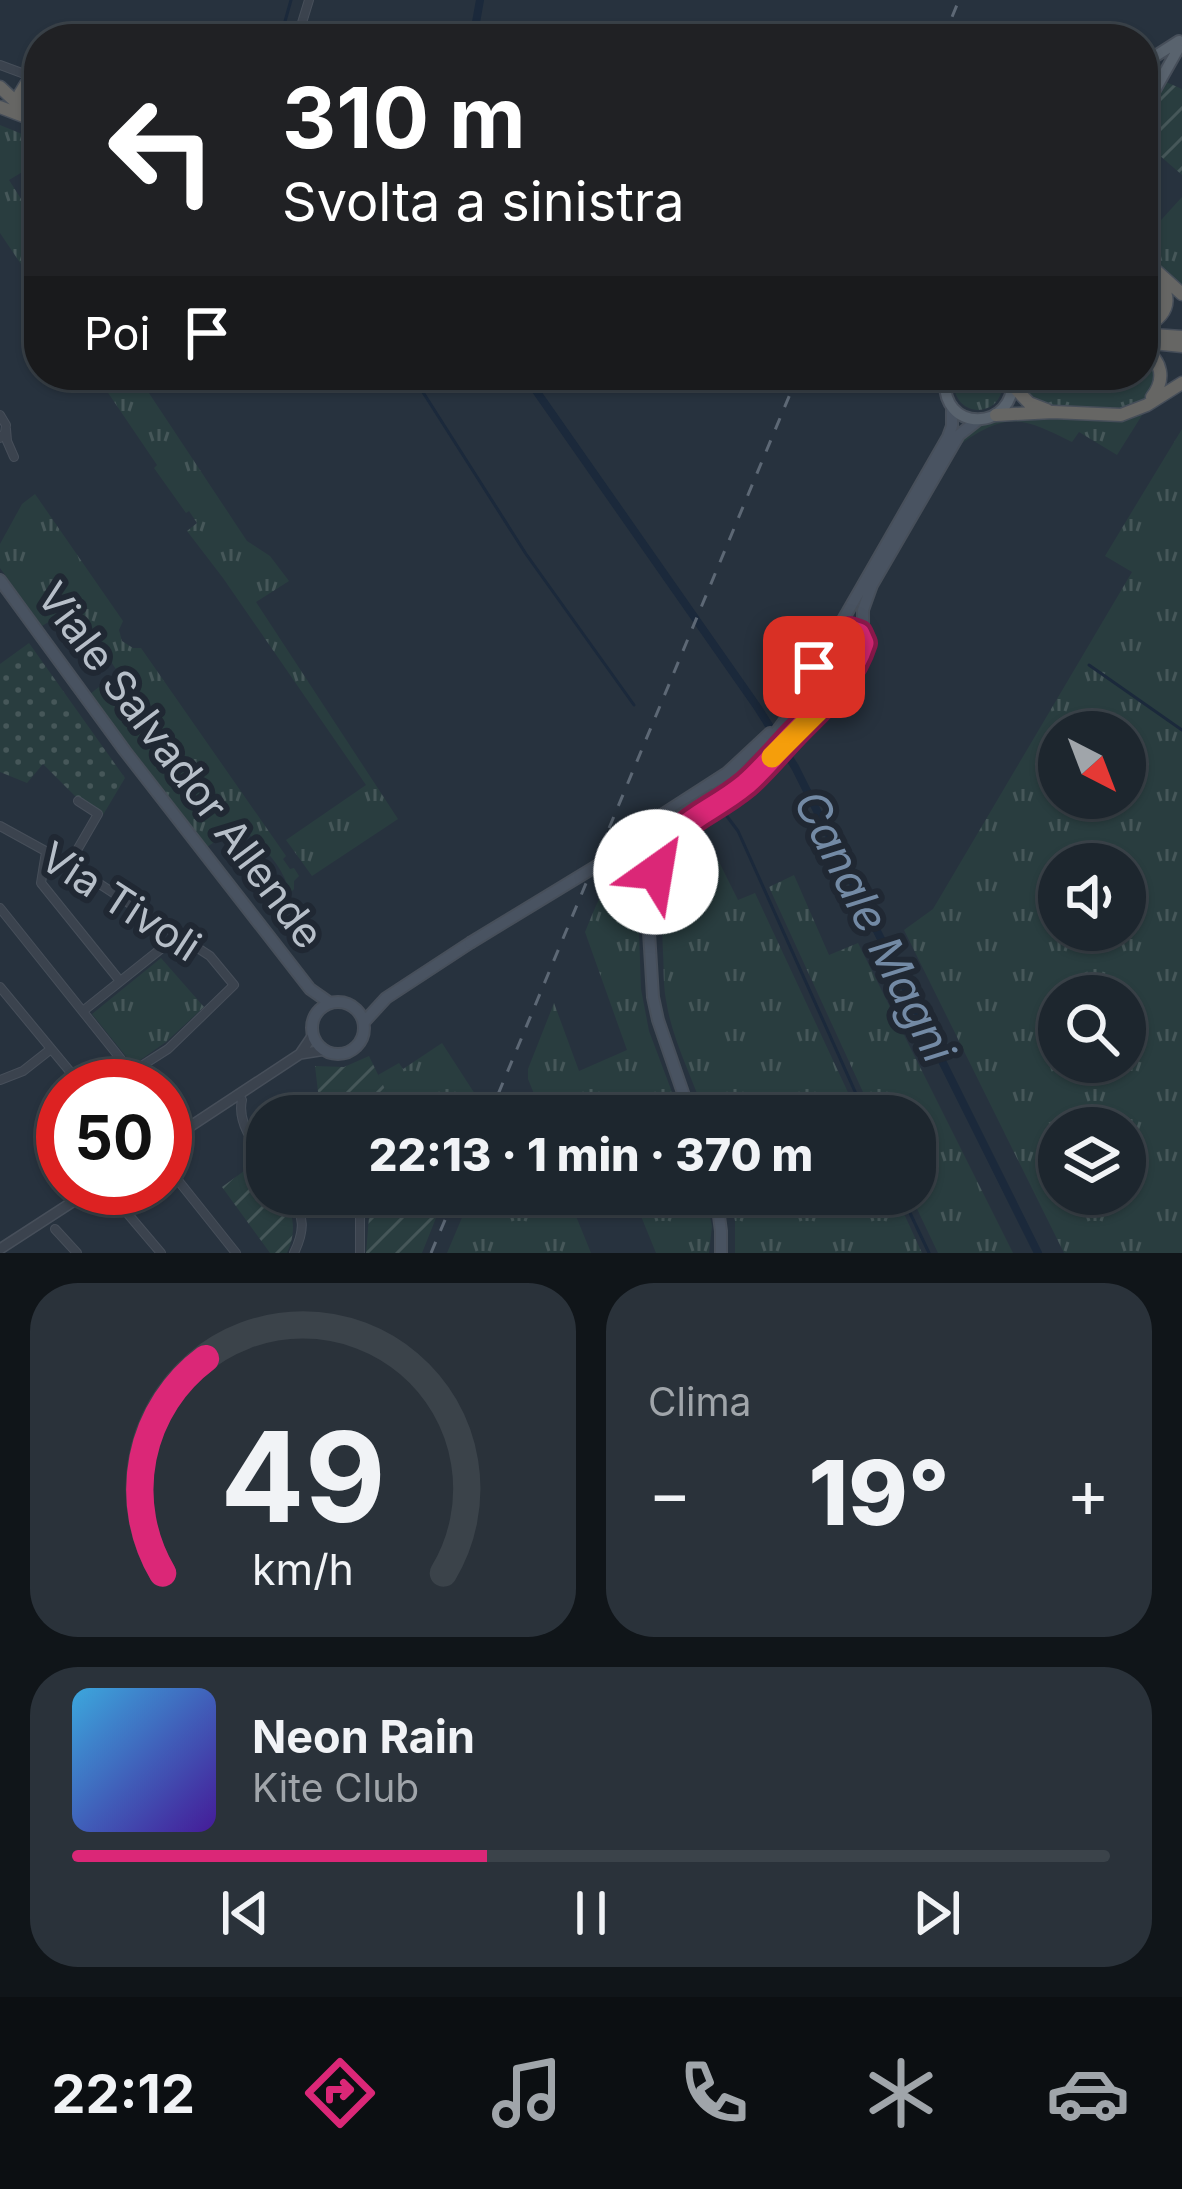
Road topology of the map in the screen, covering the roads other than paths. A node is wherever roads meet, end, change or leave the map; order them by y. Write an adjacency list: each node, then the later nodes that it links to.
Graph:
1 (1182, 40): 2 (main road)
2 (1158, 84)
3 (0, 87): 4 (highway)
4 (24, 109)
5 (1158, 273): 7 (highway)
6 (1158, 276): 8 (highway)
7 (1182, 294)
8 (1158, 319)
9 (1182, 383): 15 (highway)
10 (946, 390): 14 (main road)
11 (1010, 390): 18 (main road)
12 (1020, 390): 16 (highway)
13 (1157, 390): 15 (highway)
14 (952, 407): 19 (main road); 22 (main road)
15 (1138, 410): 16 (highway)
16 (1053, 412): 18 (highway)
17 (0, 415): 20 (street)
18 (995, 415): 19 (main road)
19 (978, 420): 24 (main road)
20 (2, 437)
21 (0, 580): 40 (main road, Viale Salvador Allende)
22 (836, 629): 23 (main road); 25 (main road)
23 (855, 631): 24 (main road); 25 (main road)
24 (863, 643): 26 (main road)
25 (821, 655): 26 (main road)
26 (786, 727): 27 (main road)
27 (768, 749): 29 (main road); 31 (main road); 41 (main road, bridge)
28 (78, 801): 34 (street)
29 (651, 822): 31 (main road); 33 (main road)
30 (0, 826): 32 (street, Via Tivoli)
31 (667, 846): 33 (main road); 35 (main road)
32 (46, 852): 34 (street, Via Tivoli); 38 (street)
33 (647, 853): 35 (main road)
34 (69, 864): 37 (street, Via Tivoli)
35 (652, 886): 56 (main road)
36 (0, 908): 44 (street)
37 (178, 936): 38 (street); 53 (street, Via Tivoli)
38 (120, 981): 44 (street)
39 (0, 987): 48 (street)
40 (310, 988): 42 (main road, Viale Salvador Allende); 45 (main road, Viale Salvador Allende)
41 (386, 998): 43 (main road); 46 (main road)
42 (330, 1004): 43 (main road); 45 (main road)
43 (355, 1008): 46 (main road)
44 (83, 1011): 52 (street)
45 (316, 1014): 47 (main road)
46 (364, 1022): 49 (main road)
47 (313, 1035): 49 (main road); 50 (street)
48 (51, 1048): 51 (street); 54 (street)
49 (325, 1051): 50 (street)
50 (300, 1054): 55 (street)
51 (60, 1059)
52 (121, 1059)
53 (153, 1059)
54 (0, 1079)
55 (238, 1095): 57 (street); 58 (street)
56 (685, 1095)
57 (246, 1124)
58 (192, 1131)
59 (192, 1198): 69 (street)
60 (60, 1215): 66 (street)
61 (129, 1215): 68 (street)
62 (301, 1215): 70 (street)
63 (360, 1215): 71 (street)
64 (719, 1215): 72 (main road)
65 (55, 1229): 67 (street)
66 (0, 1249)
67 (77, 1253)
68 (161, 1253)
69 (236, 1253)
70 (294, 1253)
71 (360, 1253)
72 (721, 1253)

